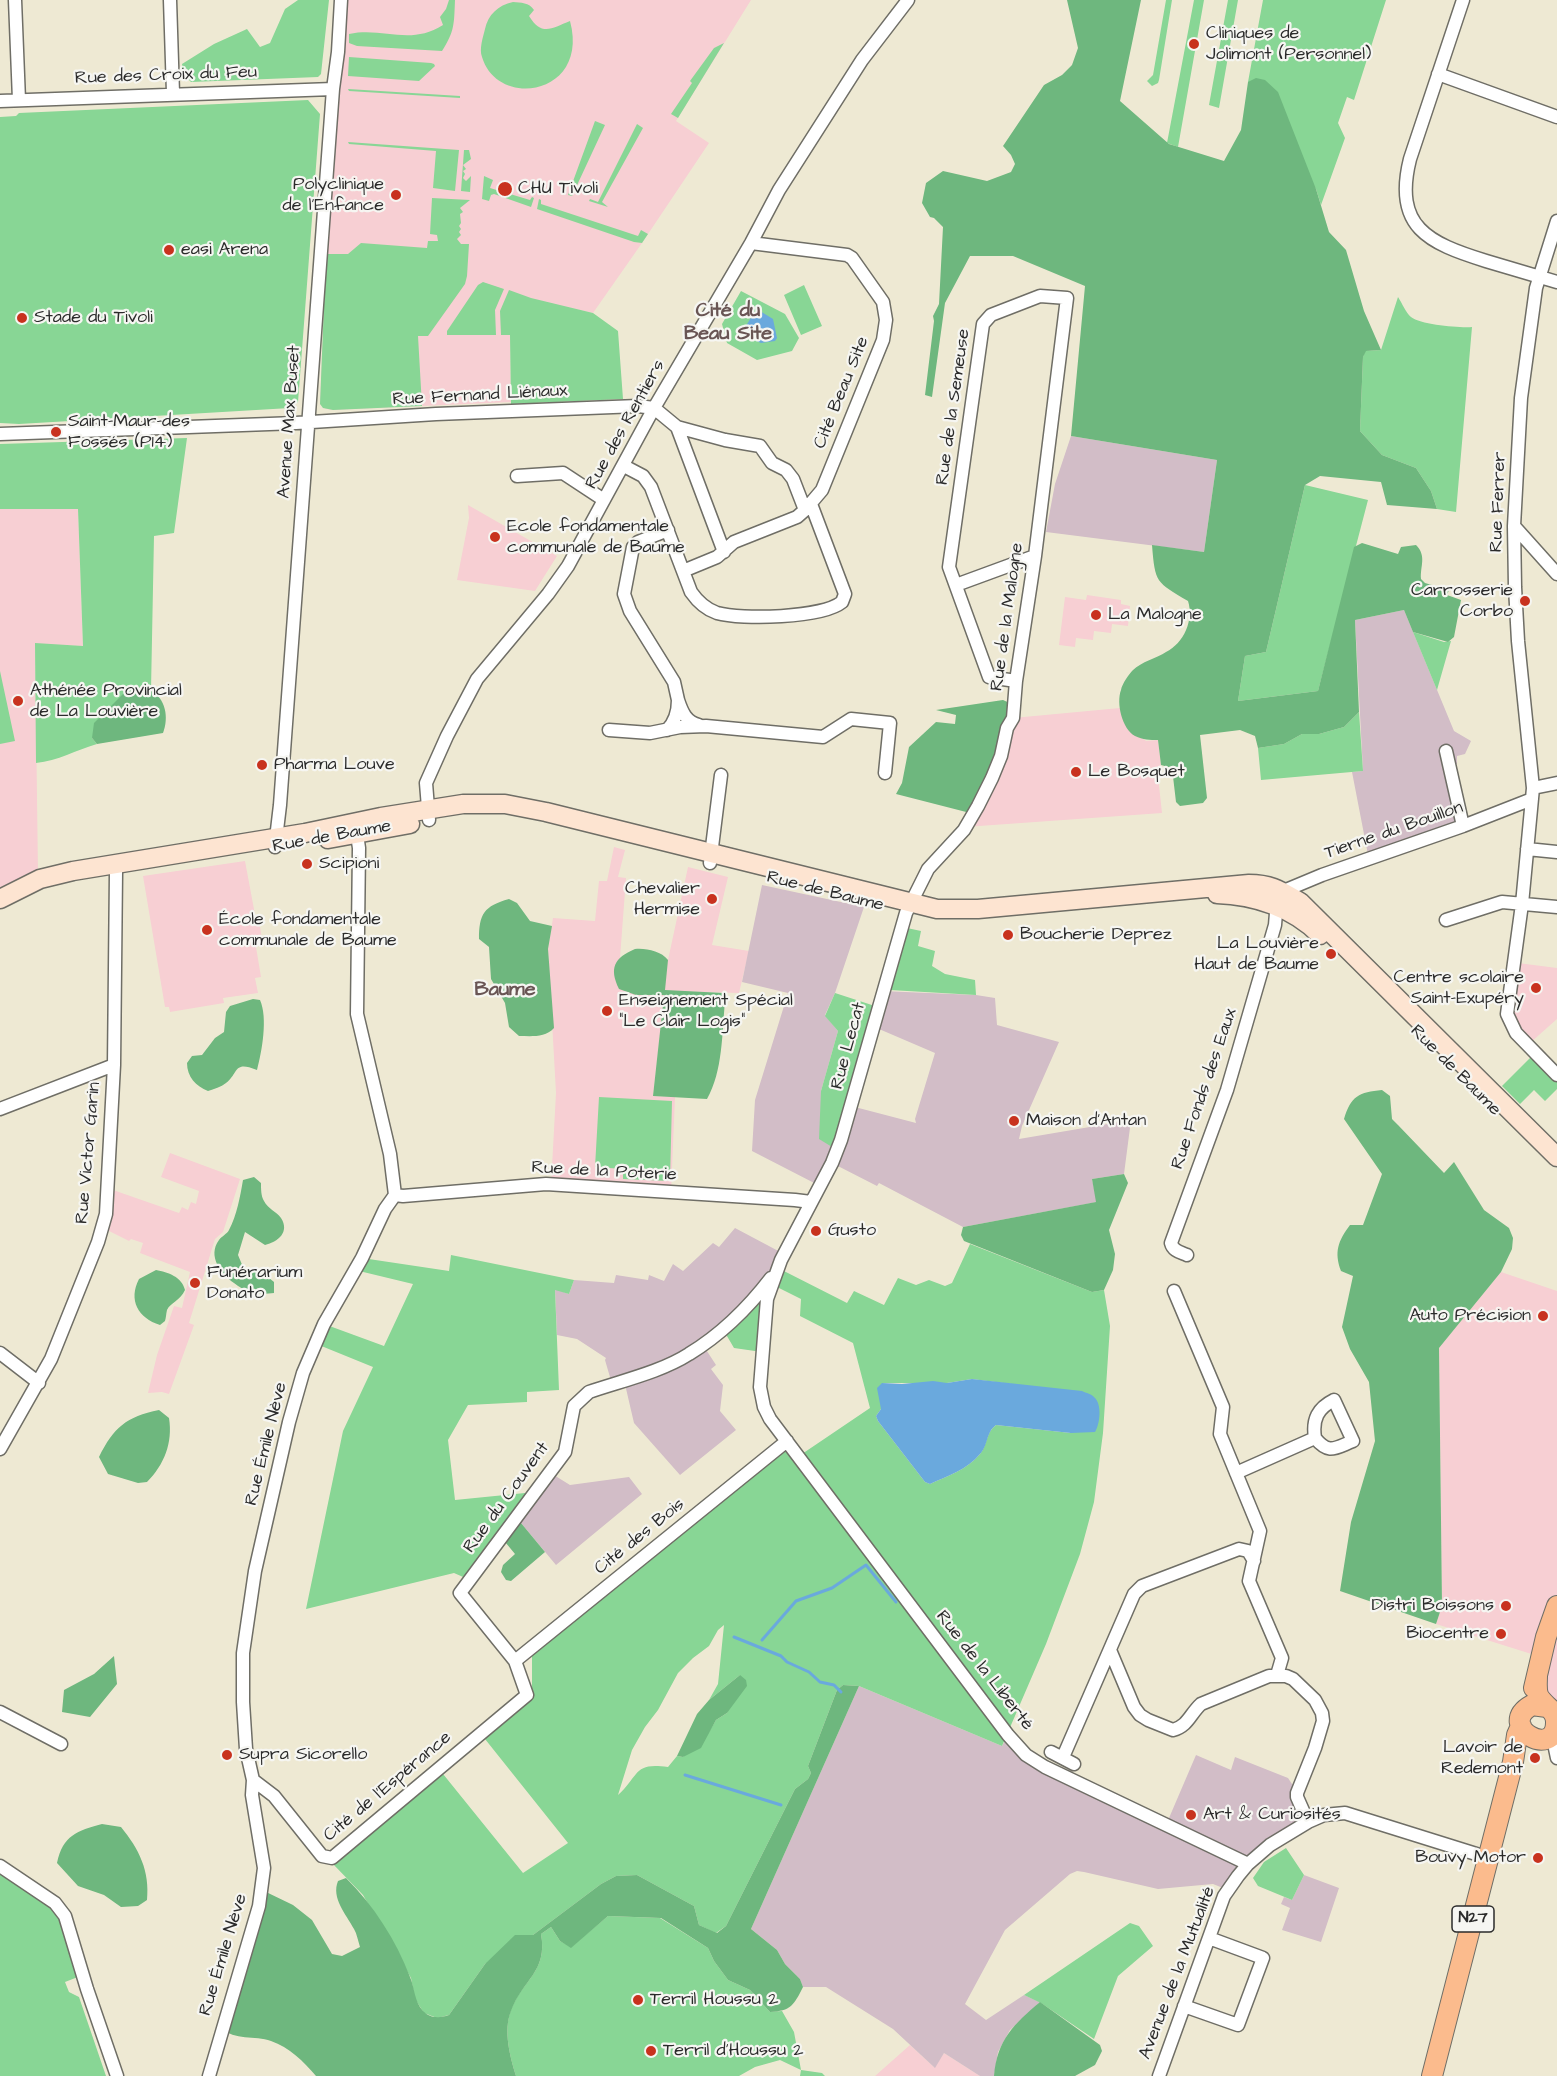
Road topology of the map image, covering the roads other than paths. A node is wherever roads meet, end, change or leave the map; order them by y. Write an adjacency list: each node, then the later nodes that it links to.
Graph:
1 (15, 0): 9 (street)
2 (170, 0): 8 (street)
3 (342, 0): 7 (street, Avenue Max Buset)
4 (908, 0): 13 (street, Rue des Rentiers)
5 (1463, 0): 6 (street)
6 (1438, 74): 11 (street); 14 (street)
7 (333, 89): 8 (street, Rue des Croix du Feu); 18 (street, Avenue Max Buset)
8 (173, 93): 9 (street, Rue des Croix du Feu)
9 (19, 100): 10 (street, Rue des Croix du Feu)
10 (0, 101)
11 (1557, 117)
12 (1557, 221): 14 (street, Rue Ferrer)
13 (751, 243): 17 (street, Rue des Rentiers); 24 (street, Cité Beau Site)
14 (1540, 277): 15 (street); 25 (street, Rue Ferrer)
15 (1557, 282)
16 (1067, 298): 28 (street, Rue de la Malogne); 31 (street, Rue de la Semeuse)
17 (654, 408): 18 (street, Rue Fernand Liénaux); 19 (street); 21 (street, Rue des Rentiers)
18 (308, 423): 20 (street, Rue Fernand Liénaux); 45 (street, Avenue Max Buset)
19 (677, 427): 24 (street); 27 (street)
20 (0, 434)
21 (624, 466): 23 (street, Rue des Rentiers); 26 (street)
22 (517, 476): 23 (street)
23 (604, 500): 42 (street, Rue des Rentiers)
24 (808, 507): 27 (street); 29 (street)
25 (1514, 526): 30 (street); 41 (street, Rue Ferrer)
26 (668, 530): 29 (street); 33 (street)
27 (724, 552): 29 (street)
28 (1035, 556): 31 (street); 32 (street, Rue de la Malogne)
29 (683, 571)
30 (1557, 574)
31 (956, 585): 32 (street, Rue de la Semeuse)
32 (1016, 681): 53 (street, Rue de la Malogne)
33 (678, 700): 34 (street); 36 (street)
34 (702, 726): 36 (street); 38 (street)
35 (609, 730): 36 (street)
36 (667, 730)
37 (1446, 751): 43 (street)
38 (885, 773)
39 (721, 775): 48 (street)
40 (1557, 783): 41 (street, Tierne du Bouillon)
41 (1532, 794): 43 (street, Tierne du Bouillon); 46 (street, Rue Ferrer)
42 (429, 815): 44 (main road, Rue de Baume); 48 (main road, Rue de Baume)
43 (1463, 826): 51 (street, Tierne du Bouillon)
44 (357, 828): 45 (main road, Rue de Baume); 63 (street)
45 (276, 842): 49 (main road, Rue de Baume); 50 (main road, Rue de Baume)
46 (1527, 849): 47 (street); 52 (street, Rue Ferrer)
47 (1557, 852)
48 (710, 858): 53 (main road, Rue de Baume)
49 (116, 872): 55 (main road, Rue de Baume); 57 (street, Rue Victor Garin)
50 (0, 899)
51 (1281, 903): 53 (main road, Rue de Baume); 60 (main road, Rue de Baume); 61 (main road, Rue de Baume); 65 (street, Rue Fonds des Eaux)
52 (1522, 904): 54 (street); 56 (street); 58 (street, Rue Ferrer)
53 (908, 907): 62 (street, Rue Lecat)
54 (1557, 907)
55 (0, 909)
56 (1446, 920)
57 (114, 1065): 59 (street); 69 (street, Rue Victor Garin)
58 (1557, 1075)
59 (0, 1109)
60 (1557, 1157)
61 (1557, 1172)
62 (820, 1186): 64 (street, Rue du Couvent)
63 (394, 1195): 64 (street, Rue de la Poterie); 86 (street, Rue Émile Nève)
64 (811, 1202): 66 (street, Rue du Couvent)
65 (1187, 1255)
66 (778, 1268): 71 (street, Rue du Couvent); 77 (street, Rue du Couvent)
67 (1174, 1291): 73 (street)
68 (0, 1353): 69 (street)
69 (39, 1383): 72 (street, Rue Victor Garin)
70 (1315, 1438): 73 (street)
71 (787, 1441): 77 (street, Cité des Bois); 89 (street, Rue de la Liberté)
72 (0, 1449)
73 (1236, 1473): 74 (street)
74 (1254, 1561): 76 (street); 78 (street)
75 (1557, 1606): 79 (main road)
76 (1110, 1650): 78 (street); 84 (street)
77 (515, 1661): 86 (street, Cité de l'Espérance)
78 (1277, 1676): 87 (street)
79 (1538, 1707): 81 (main road, N27); 81 (main road)
80 (0, 1712): 82 (street)
81 (1543, 1741): 88 (main road, N27)
82 (61, 1744)
83 (1051, 1752): 84 (street)
84 (1063, 1757): 85 (street)
85 (1074, 1764)
86 (253, 1780): 94 (street, Rue Émile Nève)
87 (1308, 1822): 88 (street, Avenue de la Mutualité); 89 (street, Avenue de la Mutualité)
88 (1489, 1857): 96 (main road, N27)
89 (1248, 1864): 91 (street, Avenue de la Mutualité)
90 (0, 1866): 93 (street)
91 (1209, 1938): 92 (street, Avenue de la Mutualité); 92 (street)
92 (1184, 2006): 95 (street, Avenue de la Mutualité)
93 (117, 2076)
94 (208, 2076)
95 (1159, 2076)
96 (1432, 2076)

